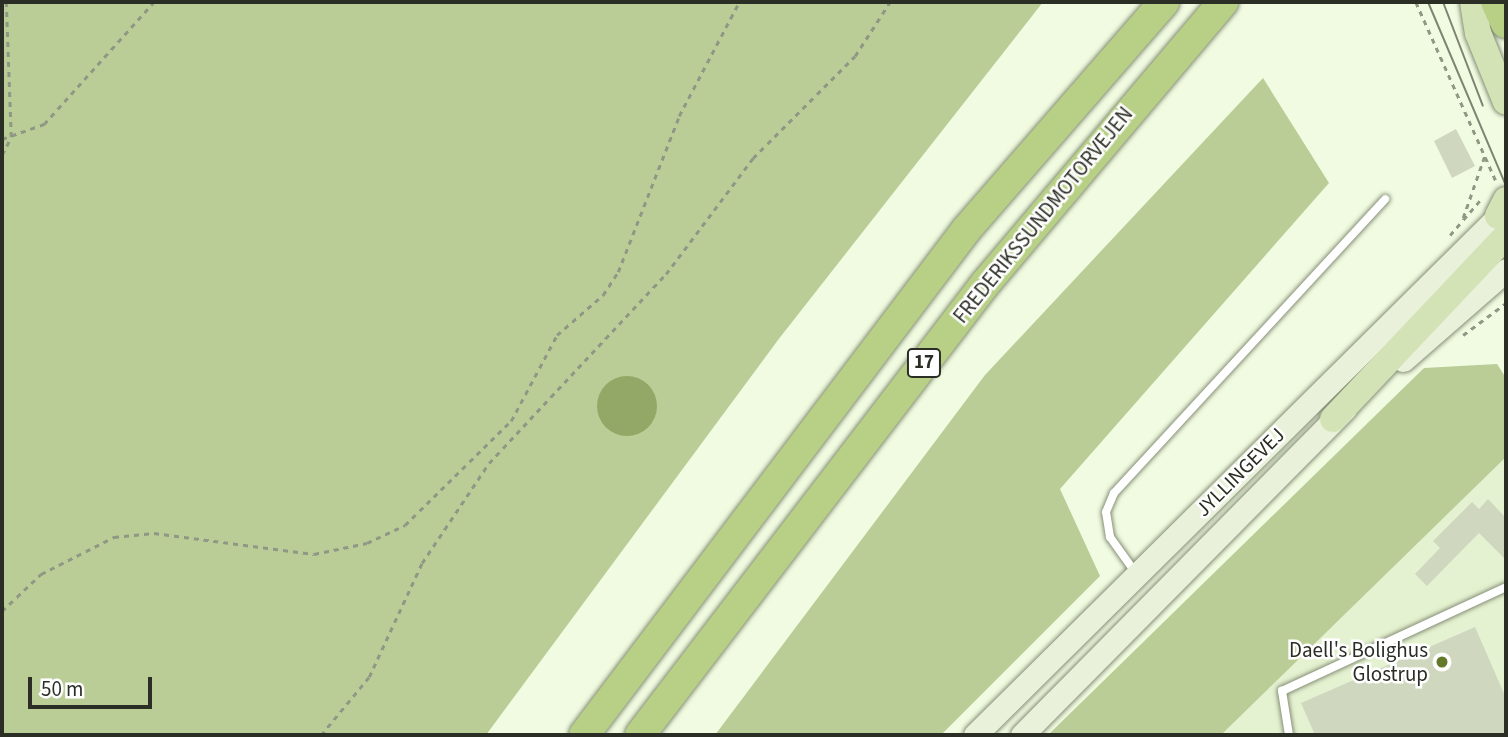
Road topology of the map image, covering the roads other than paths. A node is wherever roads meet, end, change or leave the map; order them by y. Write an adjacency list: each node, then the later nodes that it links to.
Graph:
1 (1164, 2): 15 (highway, FREDERIKSSUNDMOTORVEJEN / 17)
2 (1223, 2): 16 (highway, FREDERIKSSUNDMOTORVEJEN / 17)
3 (1473, 2): 8 (main road)
4 (1484, 2): 7 (main road)
5 (1496, 2): 6 (highway)
6 (1506, 23)
7 (1506, 52)
8 (1506, 102)
9 (1385, 199): 13 (lane)
10 (1504, 213): 12 (main road); 13 (street, JYLLINGEVEJ)
11 (1506, 270): 12 (street, JYLLINGEVEJ)
12 (1333, 419): 18 (street, JYLLINGEVEJ)
13 (1138, 574): 17 (street, JYLLINGEVEJ)
14 (1506, 587): 19 (lane)
15 (584, 735)
16 (640, 735)
17 (975, 735)
18 (1022, 735)
19 (1289, 735)

